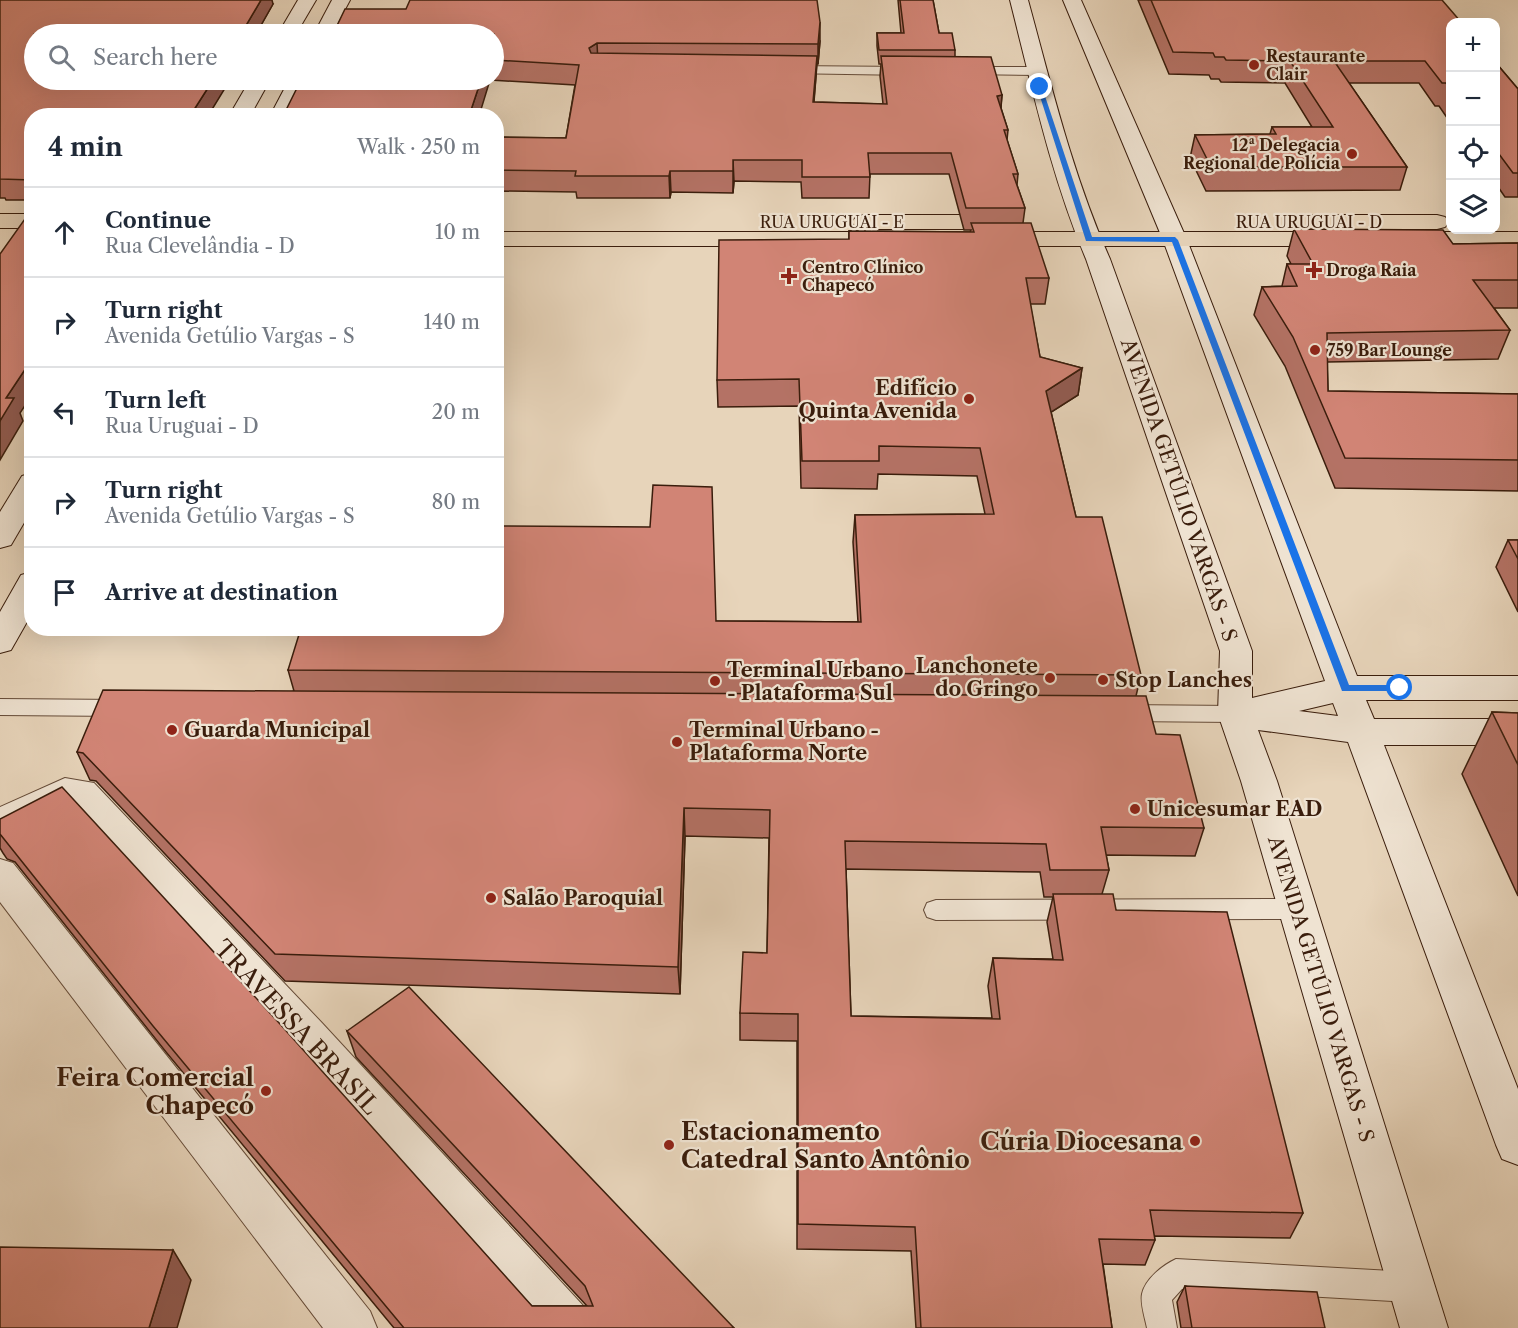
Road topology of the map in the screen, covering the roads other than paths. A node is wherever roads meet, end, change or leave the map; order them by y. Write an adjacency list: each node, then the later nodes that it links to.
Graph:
1 (307, 0): 5 (street)
2 (341, 0): 6 (street)
3 (1019, 0): 10 (street, AVENIDA GETÚLIO VARGAS - S)
4 (1072, 0): 22 (street)
5 (293, 24)
6 (328, 24)
7 (776, 70): 8 (lane)
8 (918, 71)
9 (953, 71): 10 (lane)
10 (1036, 71): 21 (street, AVENIDA GETÚLIO VARGAS - S)
11 (254, 90): 13 (street)
12 (294, 90): 14 (street)
13 (244, 108)
14 (284, 108)
15 (0, 221): 16 (main road)
16 (24, 221)
17 (504, 222): 21 (main road, RUA URUGUAI - E)
18 (1446, 222): 22 (main road, RUA URUGUAI - D)
19 (1500, 222): 20 (main road)
20 (1518, 222)
21 (1085, 231): 22 (main road, RUA URUGUAI - D); 25 (main road, RUA URUGUAI - E); 36 (street, AVENIDA GETÚLIO VARGAS - S)
22 (1172, 231): 26 (main road, RUA URUGUAI - D); 31 (street)
23 (0, 239): 24 (main road)
24 (24, 239)
25 (504, 239)
26 (1518, 239)
27 (24, 496): 28 (street)
28 (0, 538)
29 (24, 597): 30 (street)
30 (0, 642)
31 (1345, 688): 32 (street); 36 (street); 37 (street)
32 (1518, 688)
33 (0, 707): 34 (lane)
34 (143, 708)
35 (1102, 713): 36 (lane)
36 (1235, 714): 37 (street); 41 (street, AVENIDA GETÚLIO VARGAS - S)
37 (1363, 732): 38 (street); 43 (street)
38 (1518, 732)
39 (0, 824): 46 (street, TRAVESSA BRASIL)
40 (0, 874): 45 (street)
41 (1297, 909): 42 (lane); 44 (street, AVENIDA GETÚLIO VARGAS - S)
42 (936, 910)
43 (1518, 1145)
44 (1410, 1287): 47 (lane); 48 (street, AVENIDA GETÚLIO VARGAS - S)
45 (353, 1328)
46 (571, 1328)
47 (1162, 1328)
48 (1424, 1328)

